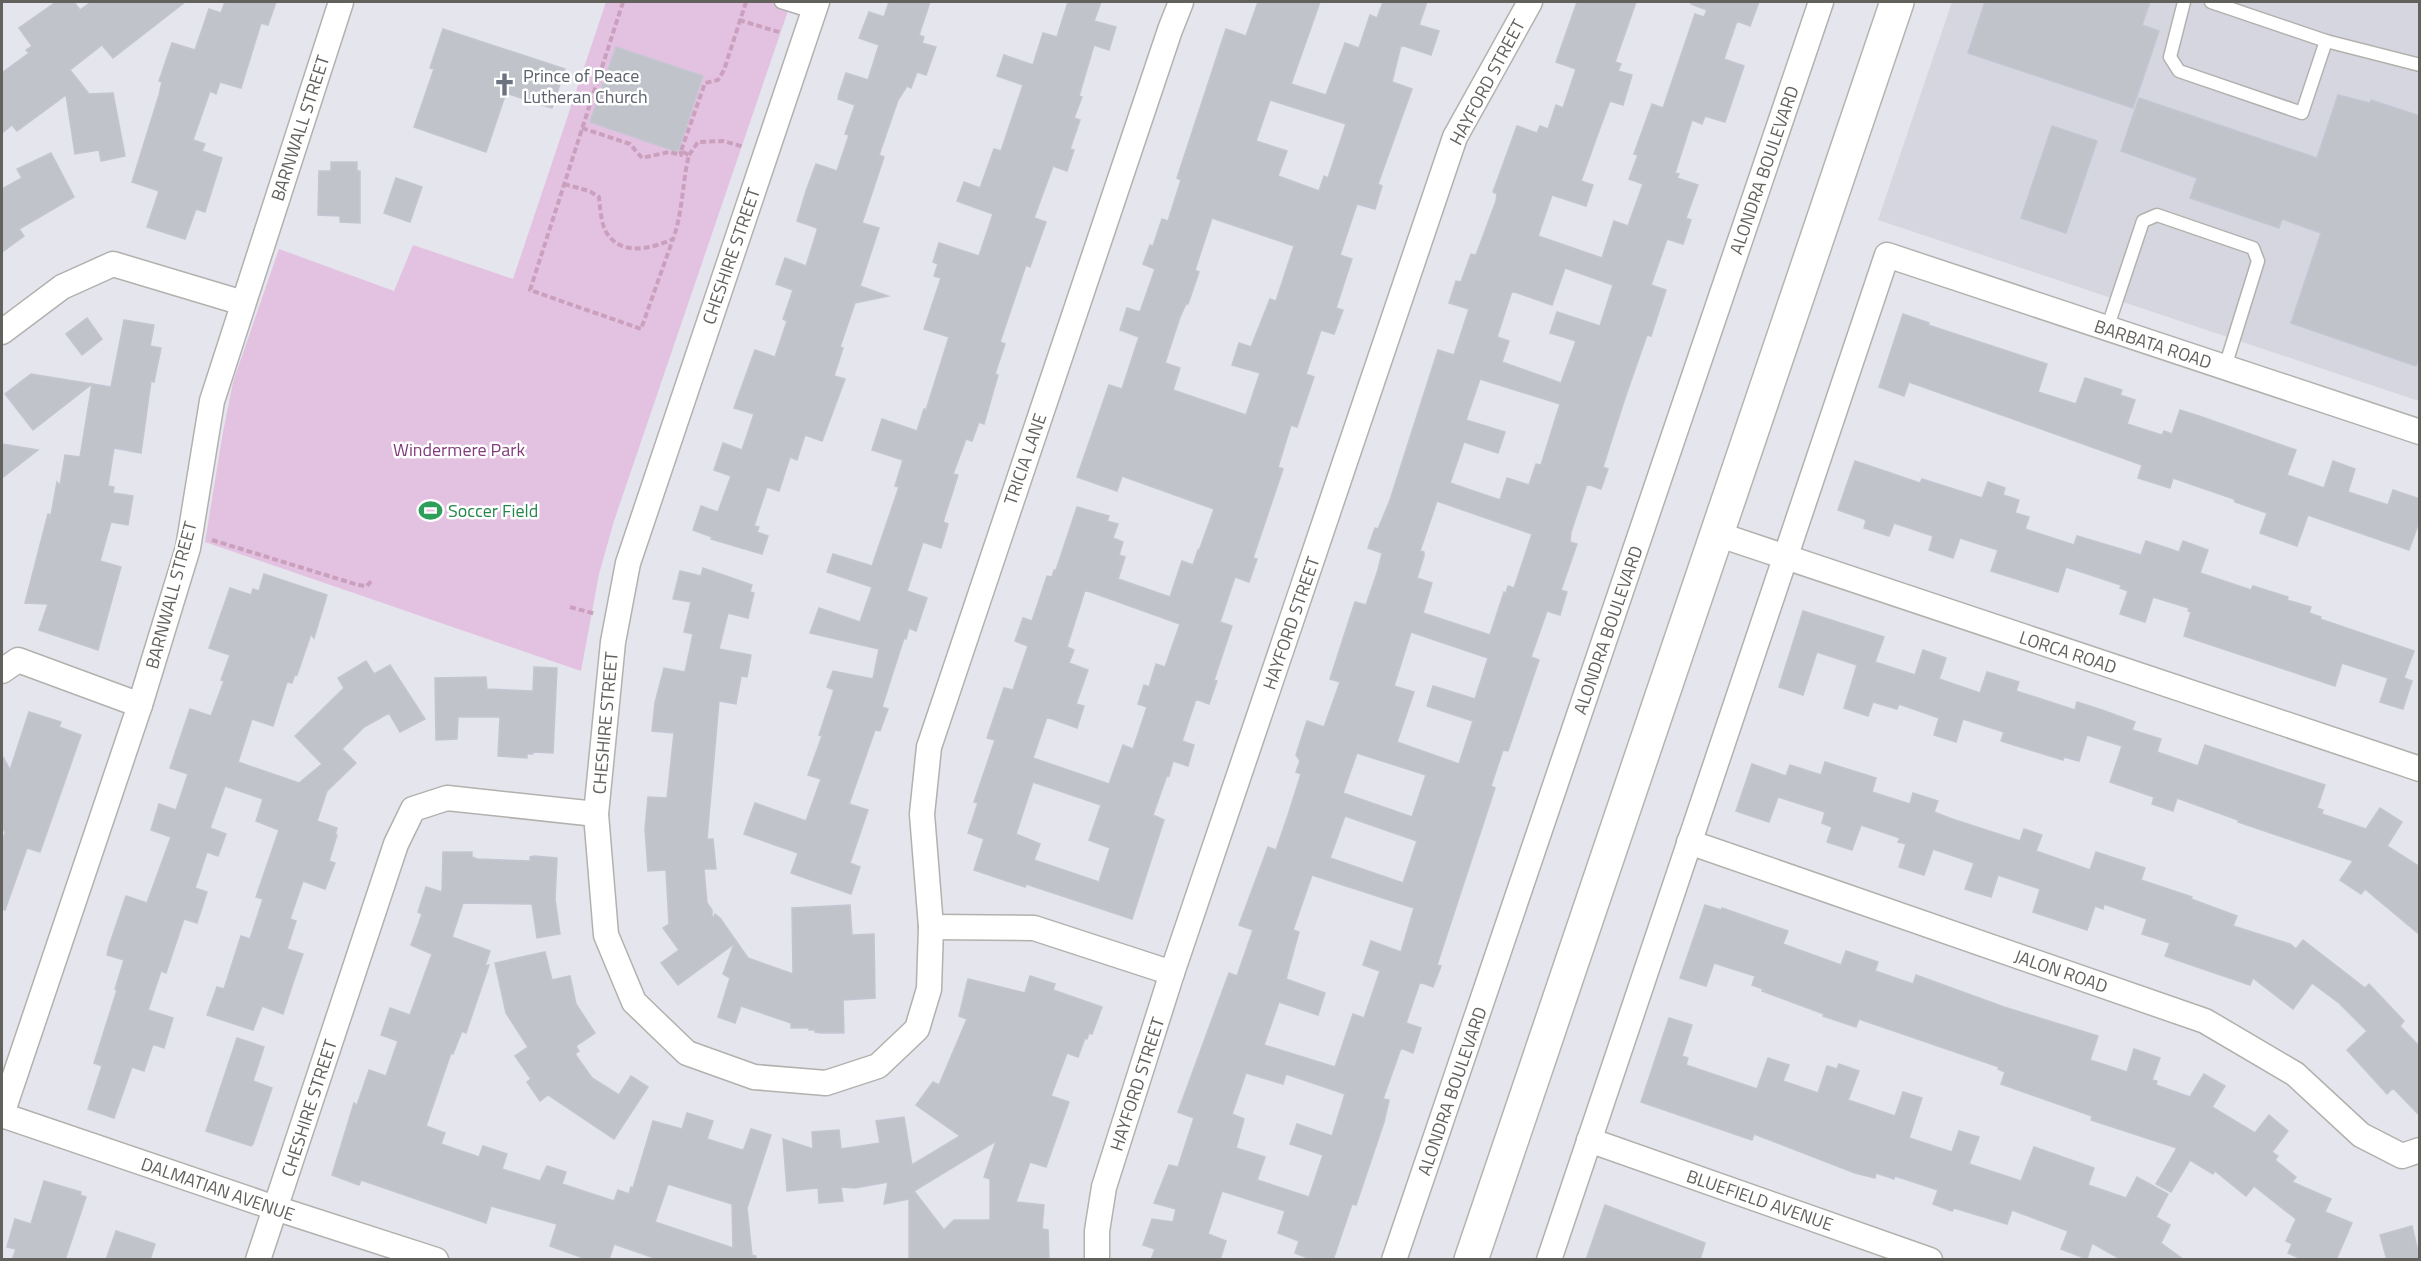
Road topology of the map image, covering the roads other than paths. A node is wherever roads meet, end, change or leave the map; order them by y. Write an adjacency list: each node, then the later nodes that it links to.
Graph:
1 (341, 2): 12 (street, BARNWALL STREET)
2 (781, 2): 9 (lane)
3 (1181, 2): 24 (street, TRICIA LANE)
4 (1530, 2): 25 (street, HAYFORD STREET)
5 (1821, 2): 33 (street, ALONDRA BOULEVARD)
6 (1897, 2): 17 (main road)
7 (2184, 2): 10 (lane)
8 (2211, 2): 10 (lane)
9 (815, 7): 22 (street, CHESHIRE STREET)
10 (2326, 40): 11 (lane)
11 (2420, 65)
12 (243, 303): 14 (street); 20 (street, BARNWALL STREET)
13 (2108, 328): 15 (street, BARBATA ROAD); 15 (lane); 18 (street, BARBATA ROAD)
14 (2, 332)
15 (2224, 367): 16 (street, BARBATA ROAD)
16 (2420, 432)
17 (1717, 534): 18 (street, LORCA ROAD); 34 (main road)
18 (1785, 558): 21 (street, LORCA ROAD); 23 (street)
19 (2, 671): 20 (street)
20 (140, 705): 26 (street, BARNWALL STREET)
21 (2420, 769)
22 (596, 814): 24 (street); 29 (street, CHESHIRE STREET)
23 (1689, 842): 27 (street); 28 (street, JALON ROAD)
24 (931, 927): 25 (street)
25 (1172, 973): 32 (street, HAYFORD STREET)
26 (2, 1115): 29 (street, DALMATIAN AVENUE)
27 (1589, 1140): 35 (street); 36 (street, BLUEFIELD AVENUE)
28 (2411, 1153)
29 (275, 1208): 30 (street, CHESHIRE STREET); 31 (street, DALMATIAN AVENUE)
30 (258, 1260)
31 (435, 1260)
32 (1097, 1260)
33 (1394, 1260)
34 (1471, 1260)
35 (1549, 1260)
36 (1930, 1260)

